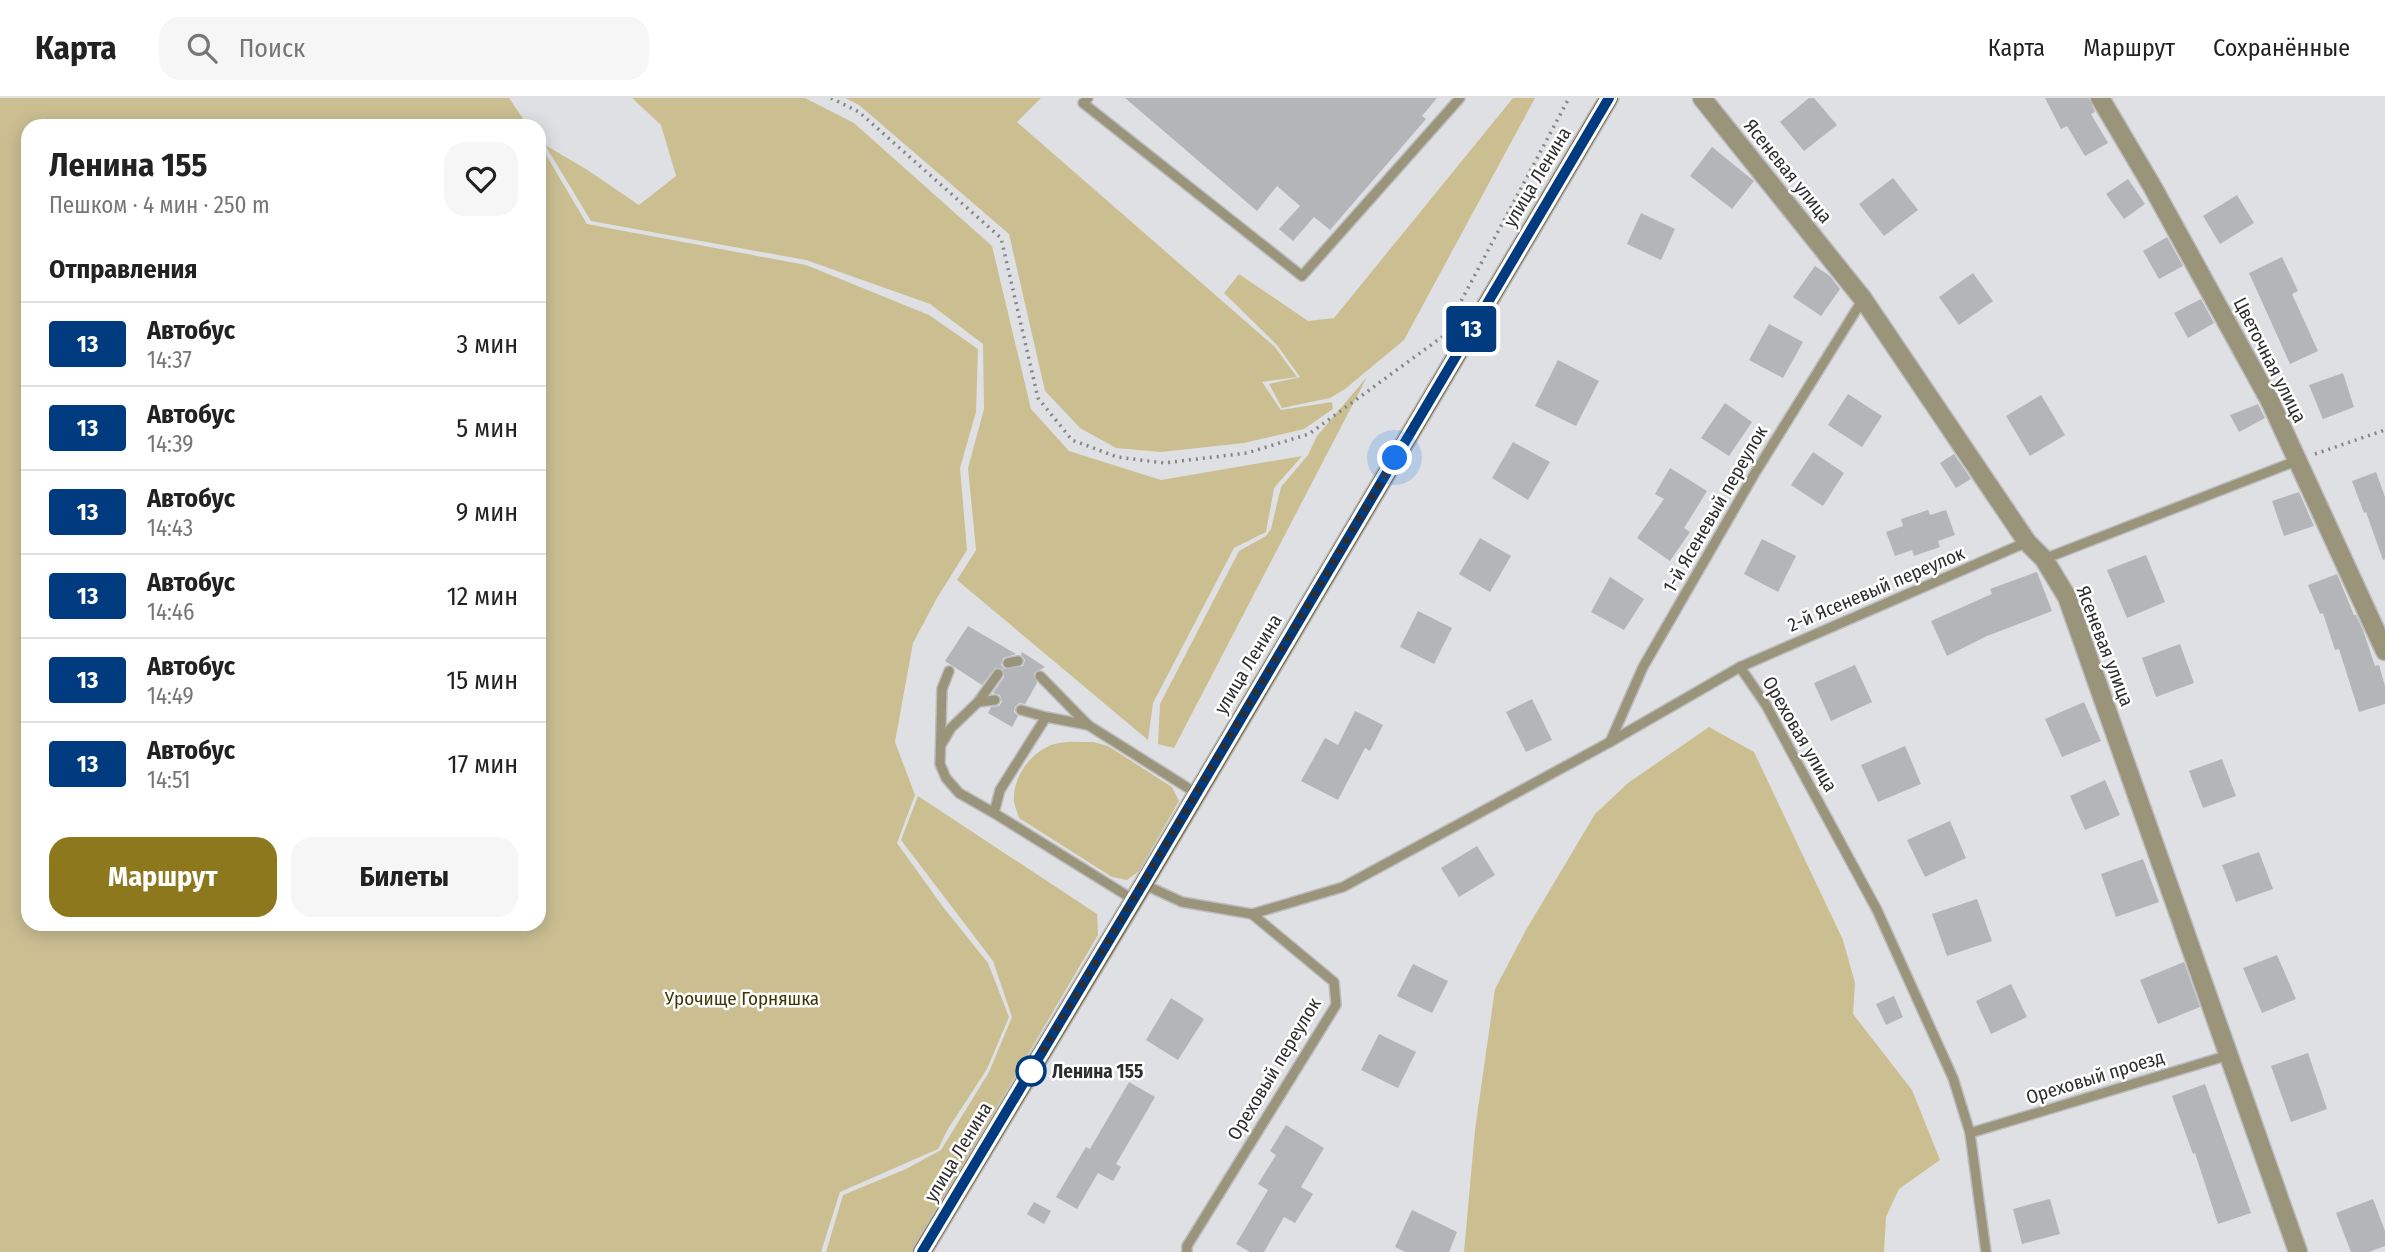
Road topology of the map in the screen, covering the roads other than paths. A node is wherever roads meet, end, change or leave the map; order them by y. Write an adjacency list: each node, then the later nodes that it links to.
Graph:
1 (1088, 98): 2 (lane)
2 (1460, 98)
3 (1609, 98): 22 (main road, улица Ленина)
4 (1702, 98): 6 (street, Ясеневая улица)
5 (2100, 98): 7 (street, Цветочная улица)
6 (1863, 299): 8 (street, Ясеневая улица); 20 (lane, 1-й Ясеневый переулок)
7 (2296, 461): 9 (lane); 10 (street, Цветочная улица)
8 (2027, 542): 9 (street, Ясеневая улица); 11 (lane, 2-й Ясеневый переулок)
9 (2045, 559): 27 (street, Ясеневая улица)
10 (2385, 651)
11 (1740, 667): 20 (lane, Ореховая улица); 28 (lane, Ореховая улица)
12 (950, 671): 21 (lane)
13 (998, 674): 16 (lane)
14 (1040, 676): 19 (lane)
15 (995, 700): 16 (lane)
16 (978, 702): 21 (lane)
17 (1021, 710): 18 (lane)
18 (1046, 717): 19 (lane); 23 (lane)
19 (1088, 725): 22 (lane)
20 (1610, 742): 26 (lane, Ореховая улица)
21 (940, 746): 23 (lane)
22 (1196, 793): 24 (main road, улица Ленина)
23 (995, 813): 25 (lane)
24 (1143, 884): 25 (main road, улица Ленина); 26 (lane, Ореховый переулок)
25 (1134, 900): 29 (main road, улица Ленина)
26 (1252, 914): 30 (lane, Ореховый переулок)
27 (2230, 1055): 28 (lane, Ореховый проезд); 32 (street, Ясеневая улица)
28 (1970, 1133): 31 (lane, Ореховая улица)
29 (922, 1252)
30 (1187, 1252)
31 (1986, 1252)
32 (2298, 1252)

